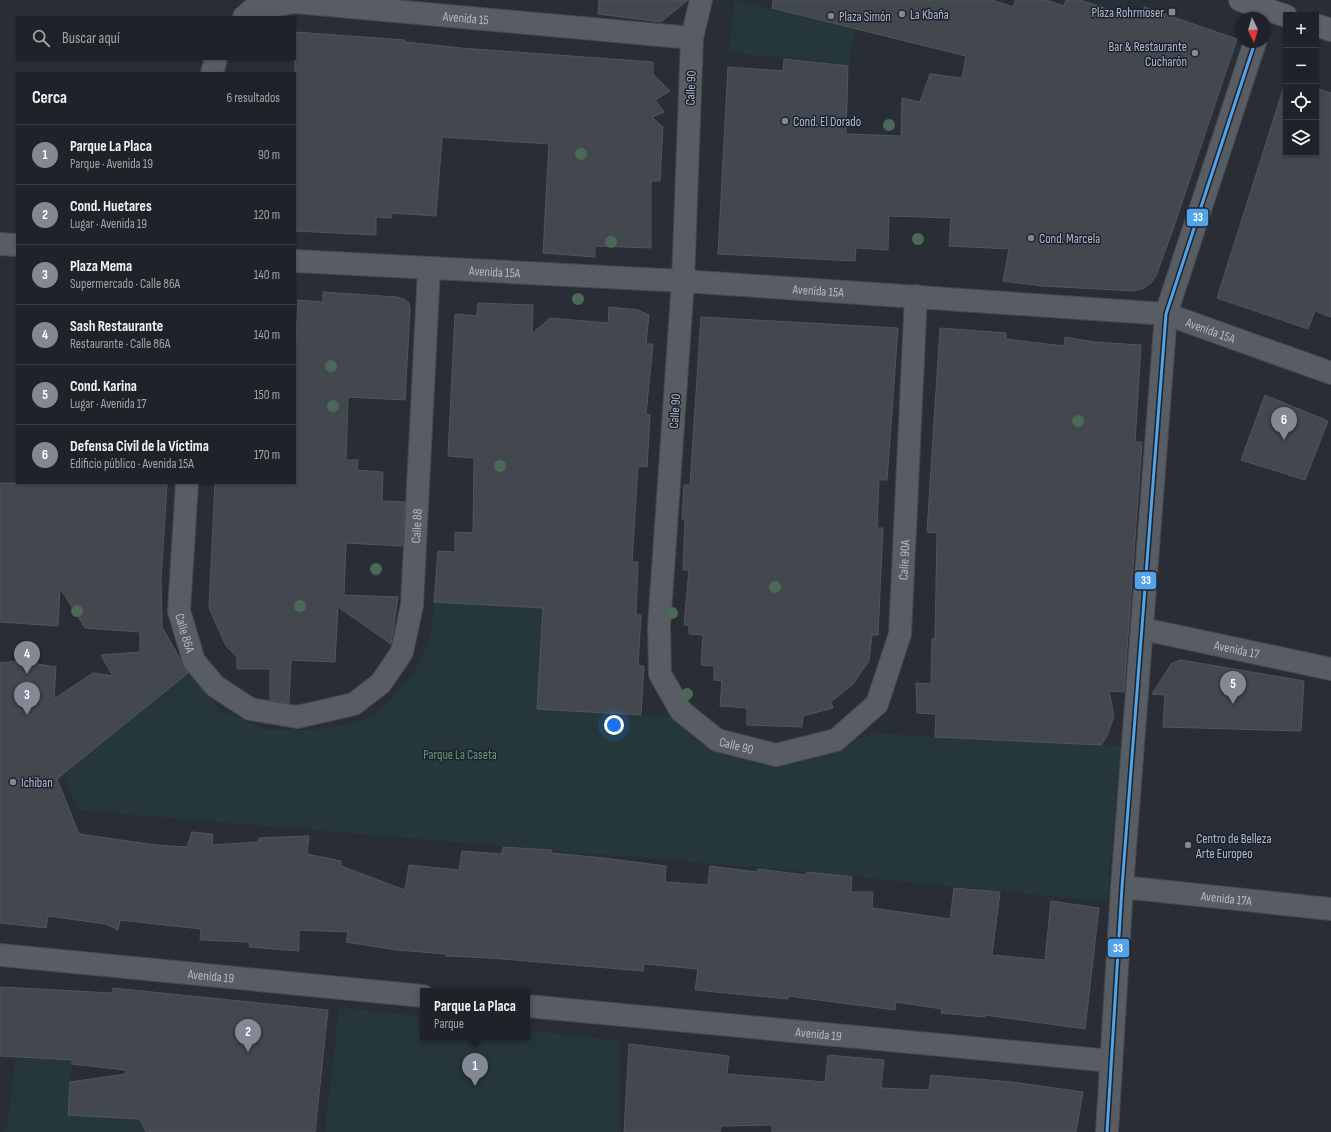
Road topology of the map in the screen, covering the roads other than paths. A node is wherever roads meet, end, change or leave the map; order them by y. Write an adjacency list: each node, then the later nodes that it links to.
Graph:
1 (701, 0): 7 (street, Calle 90)
2 (1240, 0): 3 (main road)
3 (1272, 14)
4 (245, 16): 7 (street, Avenida 15)
5 (1319, 26): 6 (main road)
6 (1331, 30)
7 (692, 38): 15 (street, Calle 90)
8 (1253, 48): 17 (street)
9 (216, 60): 10 (street)
10 (212, 72)
11 (0, 244): 12 (street)
12 (16, 246)
13 (296, 262): 14 (street, Avenida 15A)
14 (429, 269): 15 (street, Avenida 15A); 22 (street, Calle 88)
15 (683, 281): 16 (street, Avenida 15A); 23 (street, Calle 90)
16 (916, 296): 17 (street, Avenida 15A); 23 (street, Calle 90A)
17 (1166, 314): 18 (street, Avenida 15A); 20 (street)
18 (1331, 373)
19 (187, 484): 22 (street, Calle 86A)
20 (1143, 629): 21 (street, Avenida 17); 24 (street)
21 (1331, 669)
22 (297, 717)
23 (776, 755)
24 (1122, 887): 25 (street, Avenida 17A); 29 (street)
25 (1331, 908)
26 (0, 955): 27 (street, Avenida 19)
27 (420, 996)
28 (530, 1006): 29 (street, Avenida 19)
29 (1111, 1061): 30 (street)
30 (1107, 1132)

